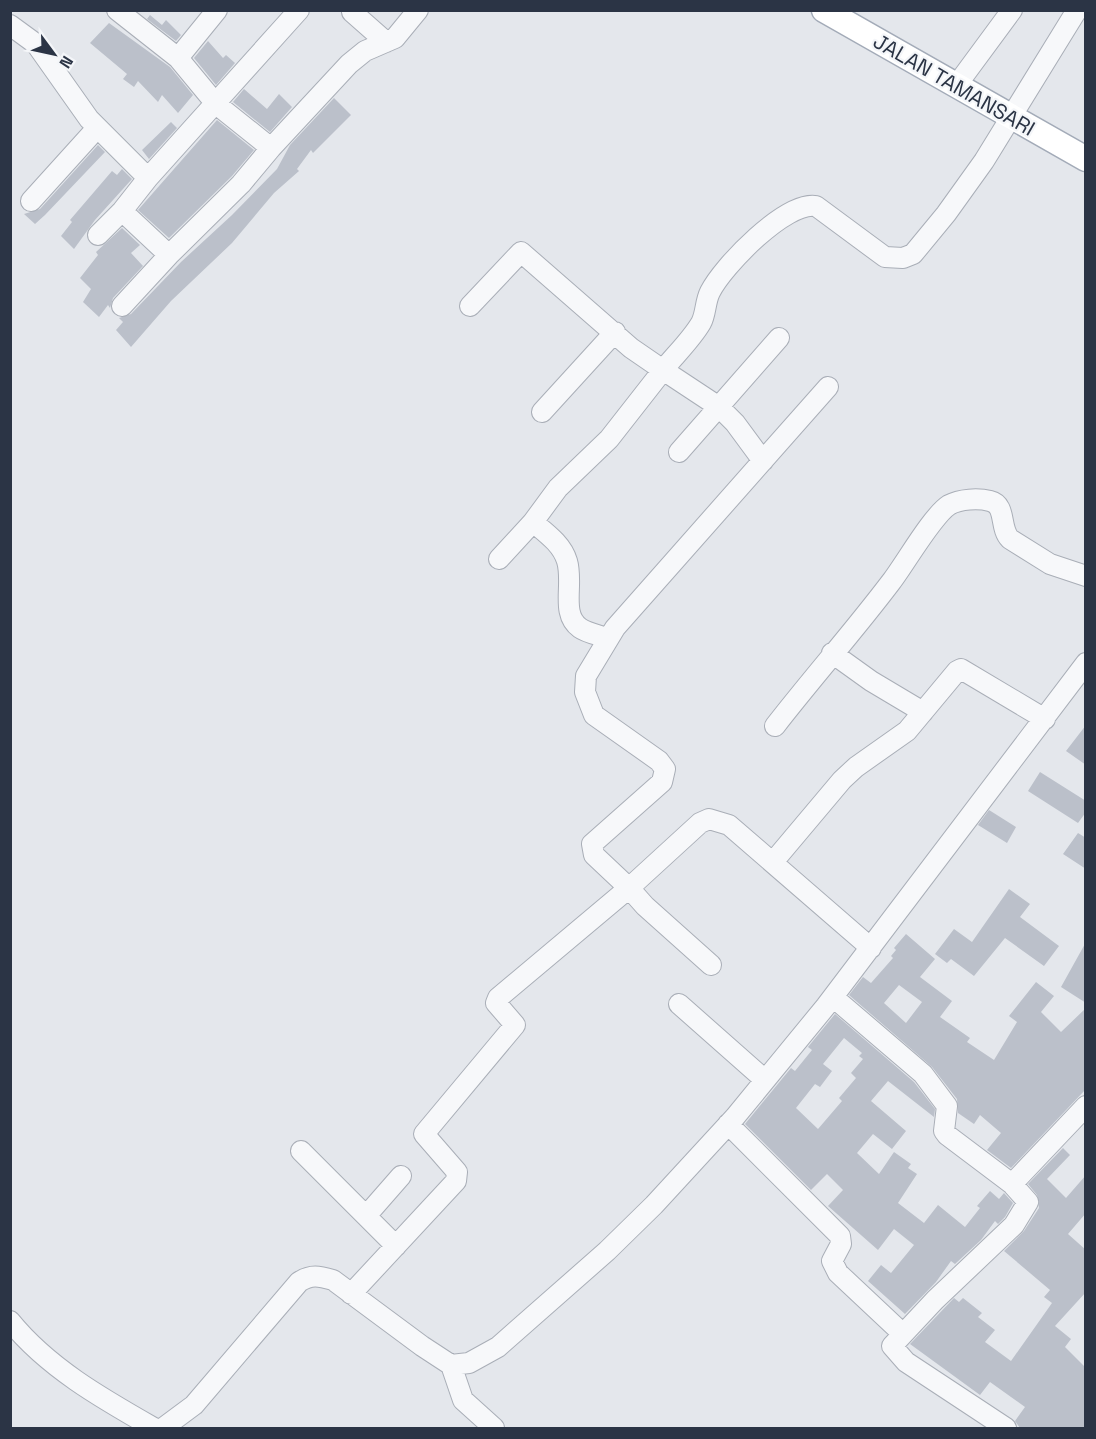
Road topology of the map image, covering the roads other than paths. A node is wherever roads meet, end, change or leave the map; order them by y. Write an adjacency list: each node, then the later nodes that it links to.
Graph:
1 (117, 10): 12 (street)
2 (217, 10): 12 (street)
3 (418, 10): 11 (street)
4 (824, 10): 13 (main road, JALAN TAMANSARI)
5 (1012, 10): 13 (street)
6 (299, 11): 14 (street)
7 (352, 11): 11 (street)
8 (1077, 11): 9 (street); 15 (street)
9 (1086, 13)
10 (10, 25): 16 (street)
11 (386, 42): 17 (street)
12 (178, 58): 14 (street)
13 (956, 86): 15 (main road, JALAN TAMANSARI)
14 (216, 104): 17 (street); 19 (street)
15 (1009, 116): 18 (main road, JALAN TAMANSARI); 28 (street)
16 (97, 128): 19 (street); 20 (street)
17 (271, 148): 23 (street)
18 (1086, 159)
19 (148, 178): 21 (street)
20 (31, 201)
21 (122, 211): 22 (street); 23 (street)
22 (98, 235)
23 (169, 255): 24 (street)
24 (122, 306)
25 (470, 306): 26 (street)
26 (615, 332): 28 (street); 31 (street)
27 (779, 338): 30 (street)
28 (663, 370): 30 (street); 34 (street)
29 (828, 387): 33 (street)
30 (719, 407): 32 (street); 33 (street)
31 (542, 412)
32 (679, 452)
33 (763, 460): 37 (street)
34 (533, 522): 35 (street); 37 (street)
35 (499, 559)
36 (1086, 576): 38 (street)
37 (607, 638): 44 (street)
38 (832, 653): 40 (street); 42 (street)
39 (1086, 663): 41 (street)
40 (923, 712): 41 (street); 43 (street)
41 (1045, 719): 45 (street)
42 (775, 726)
43 (773, 862): 44 (street); 45 (street)
44 (629, 888): 46 (street); 56 (street)
45 (871, 948): 47 (street)
46 (711, 965)
47 (833, 997): 49 (street); 54 (street)
48 (680, 1004): 49 (street)
49 (765, 1080): 51 (street)
50 (1086, 1106): 54 (street)
51 (728, 1124): 59 (street); 60 (street)
52 (301, 1151): 55 (street)
53 (401, 1176): 55 (street)
54 (1012, 1184): 59 (street)
55 (366, 1215): 56 (street)
56 (396, 1246): 57 (street)
57 (351, 1294): 60 (street); 62 (street)
58 (10, 1321): 61 (street)
59 (903, 1334): 64 (street)
60 (451, 1365): 63 (street)
61 (154, 1428)
62 (163, 1428)
63 (494, 1428)
64 (1006, 1428)

